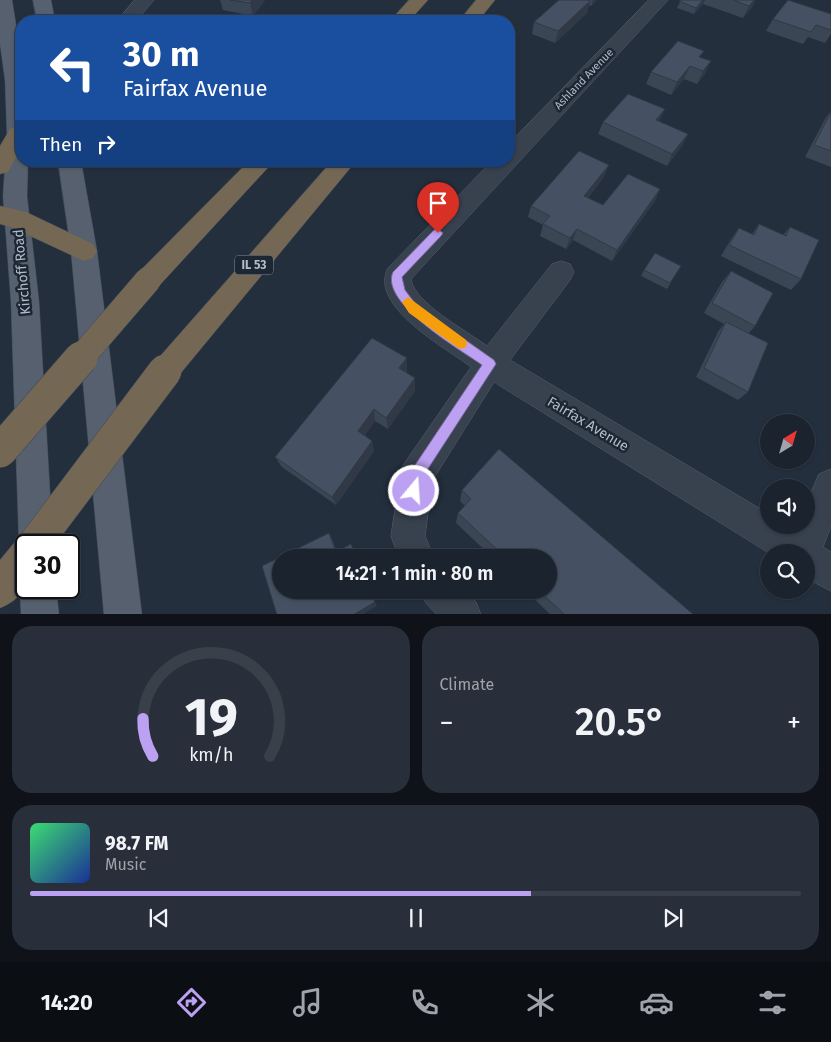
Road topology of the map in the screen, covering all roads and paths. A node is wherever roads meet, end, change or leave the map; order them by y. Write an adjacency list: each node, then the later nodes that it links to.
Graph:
1 (42, 0): 7 (main road)
2 (146, 0): 8 (street)
3 (419, 0): 9 (highway)
4 (486, 0): 10 (highway)
5 (659, 0): 14 (street, Ashland Avenue)
6 (7, 5): 11 (main road, Kirchoff Road)
7 (45, 15)
8 (132, 15)
9 (405, 15)
10 (473, 15)
11 (8, 70): 12 (main road, Kirchoff Road)
12 (15, 115)
13 (15, 139): 15 (highway)
14 (515, 152)
15 (0, 166)
16 (16, 167): 21 (main road, Kirchoff Road)
17 (70, 167): 22 (main road)
18 (257, 167): 25 (highway, bridge)
19 (340, 167): 28 (highway, IL 53, bridge)
20 (500, 167): 24 (street, Fairfax Avenue)
21 (9, 217): 22 (highway); 27 (main road, Kirchoff Road)
22 (84, 252): 40 (main road)
23 (561, 272): 24 (street)
24 (490, 364): 29 (street, Fairfax Avenue); 31 (street)
25 (0, 451)
26 (831, 486): 30 (street)
27 (35, 534)
28 (43, 534)
29 (786, 544)
30 (806, 544)
31 (413, 549)
32 (815, 563): 34 (street)
33 (15, 570): 35 (highway)
34 (831, 573)
35 (0, 590)
36 (39, 599): 39 (main road)
37 (433, 599): 41 (street)
38 (448, 599): 42 (street)
39 (40, 614)
40 (123, 614)
41 (439, 614)
42 (463, 614)

